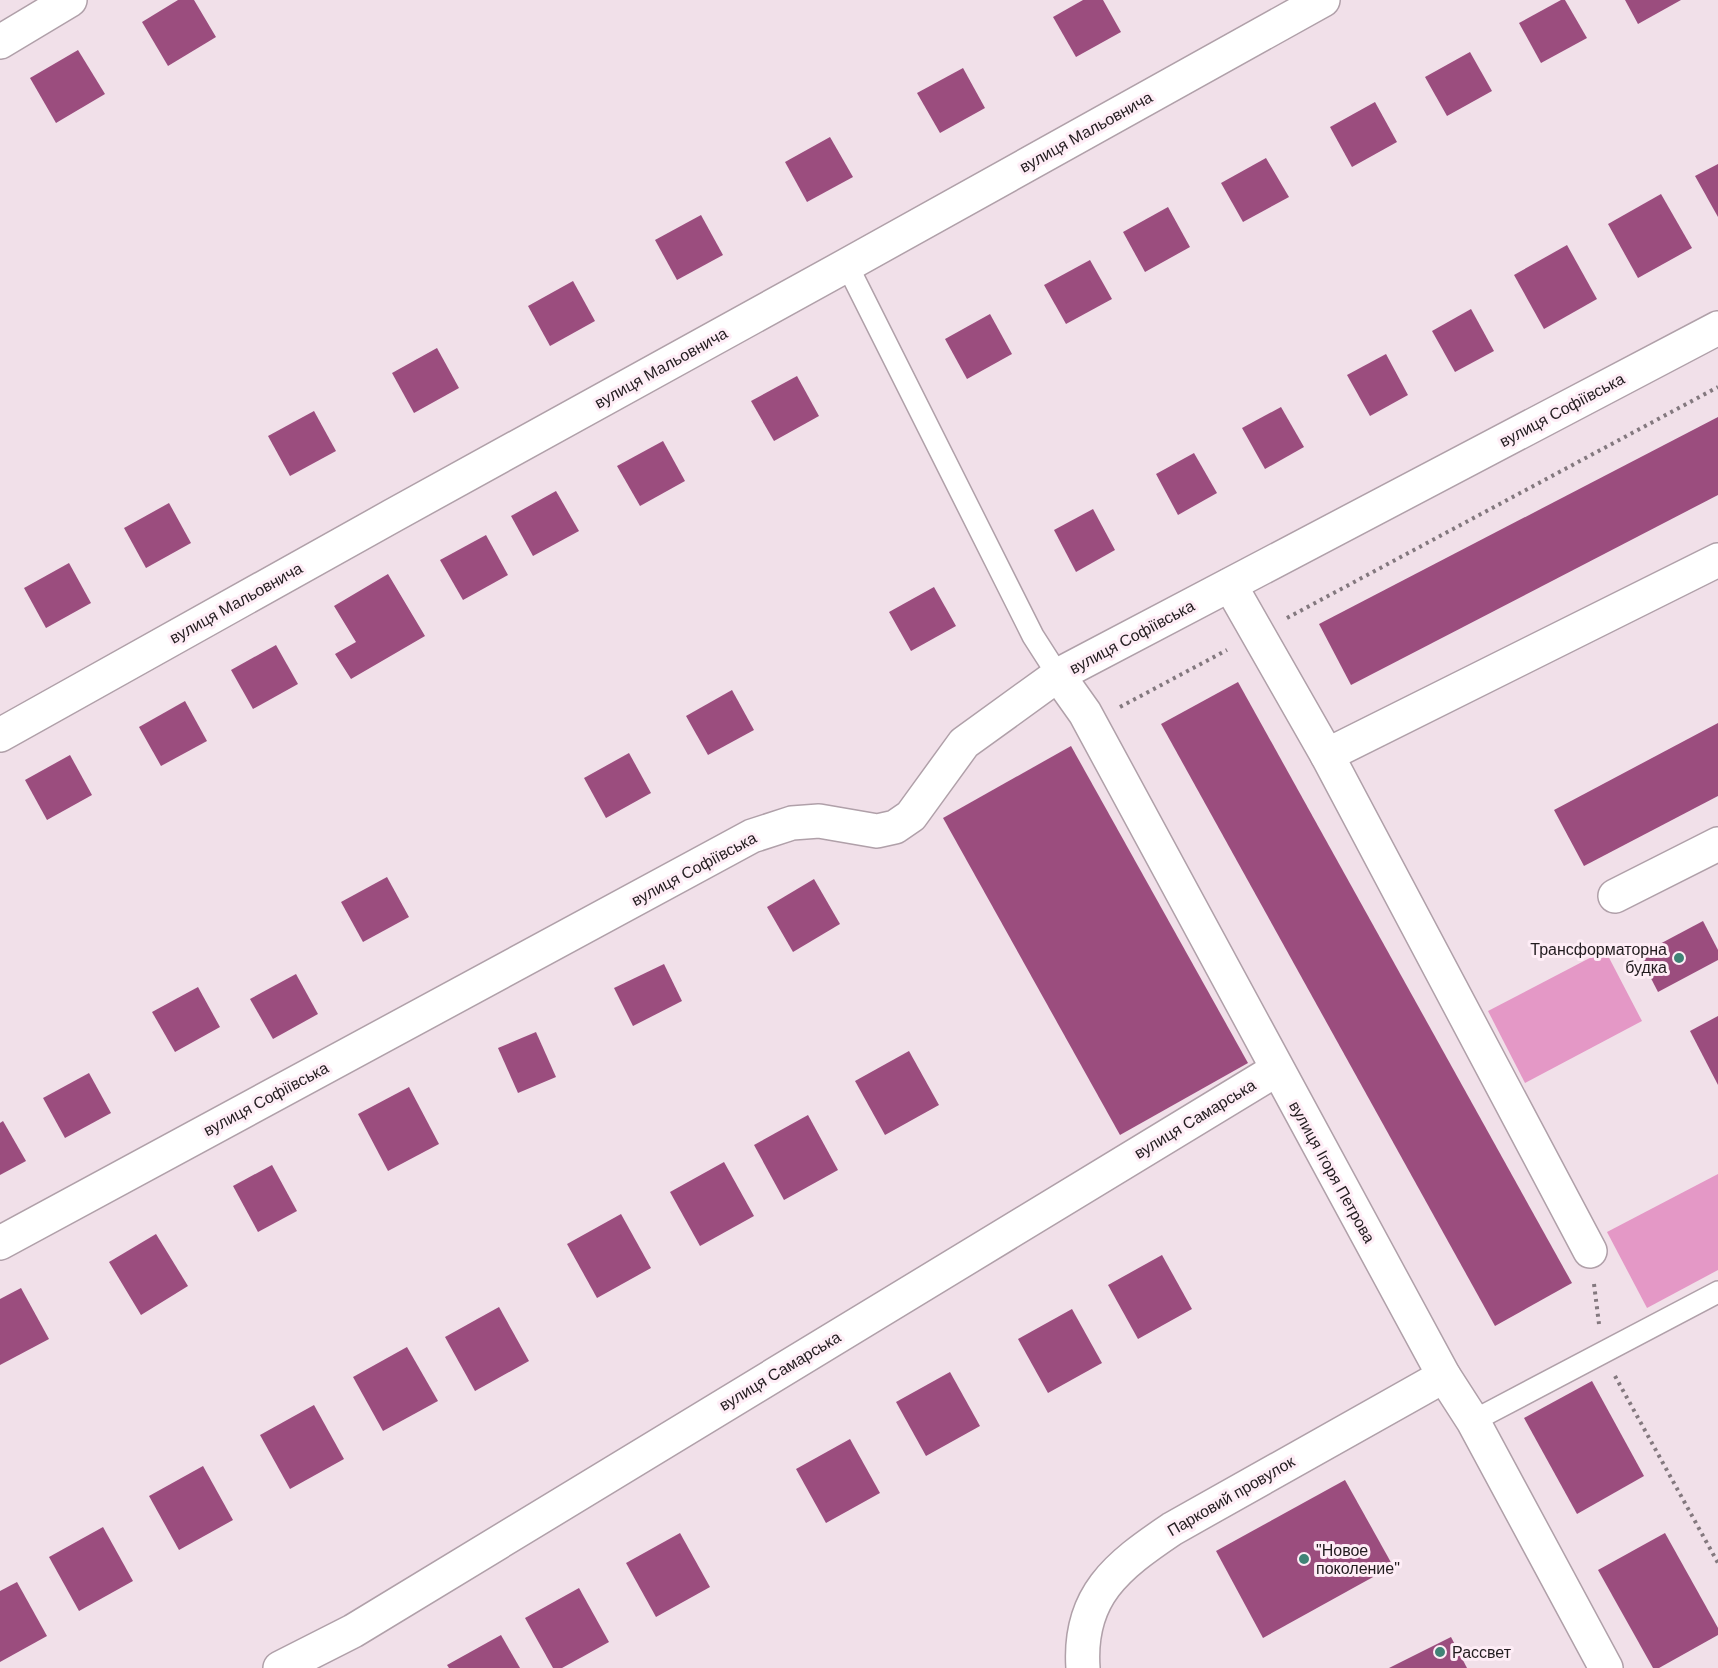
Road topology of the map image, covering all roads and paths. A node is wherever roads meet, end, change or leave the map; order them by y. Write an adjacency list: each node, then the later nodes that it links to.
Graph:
1 (70, 0): 3 (street)
2 (1323, 0): 4 (street, вулиця Мальовнича)
3 (0, 42)
4 (847, 266): 8 (lane); 9 (street, вулиця Мальовнича)
5 (1718, 328): 7 (street, вулиця Софіївська)
6 (1718, 560): 10 (street)
7 (1230, 585): 8 (street, вулиця Софіївська); 10 (street)
8 (1058, 675): 13 (street, вулиця Ігоря Петрова); 14 (street, вулиця Софіївська)
9 (0, 735)
10 (1327, 755): 15 (street)
11 (1718, 844): 12 (street)
12 (1615, 896)
13 (1276, 1070): 18 (street, вулиця Ігоря Петрова); 21 (street, вулиця Самарська)
14 (0, 1244)
15 (1590, 1251): 17 (path)
16 (1718, 1292): 17 (lane)
17 (1602, 1353): 19 (lane); 20 (path)
18 (1444, 1376): 19 (street, вулиця Ігоря Петрова); 22 (street, Парковий провулок)
19 (1473, 1421): 23 (street, вулиця Ігоря Петрова)
20 (1718, 1563)
21 (280, 1668)
22 (1083, 1668)
23 (1606, 1668)

